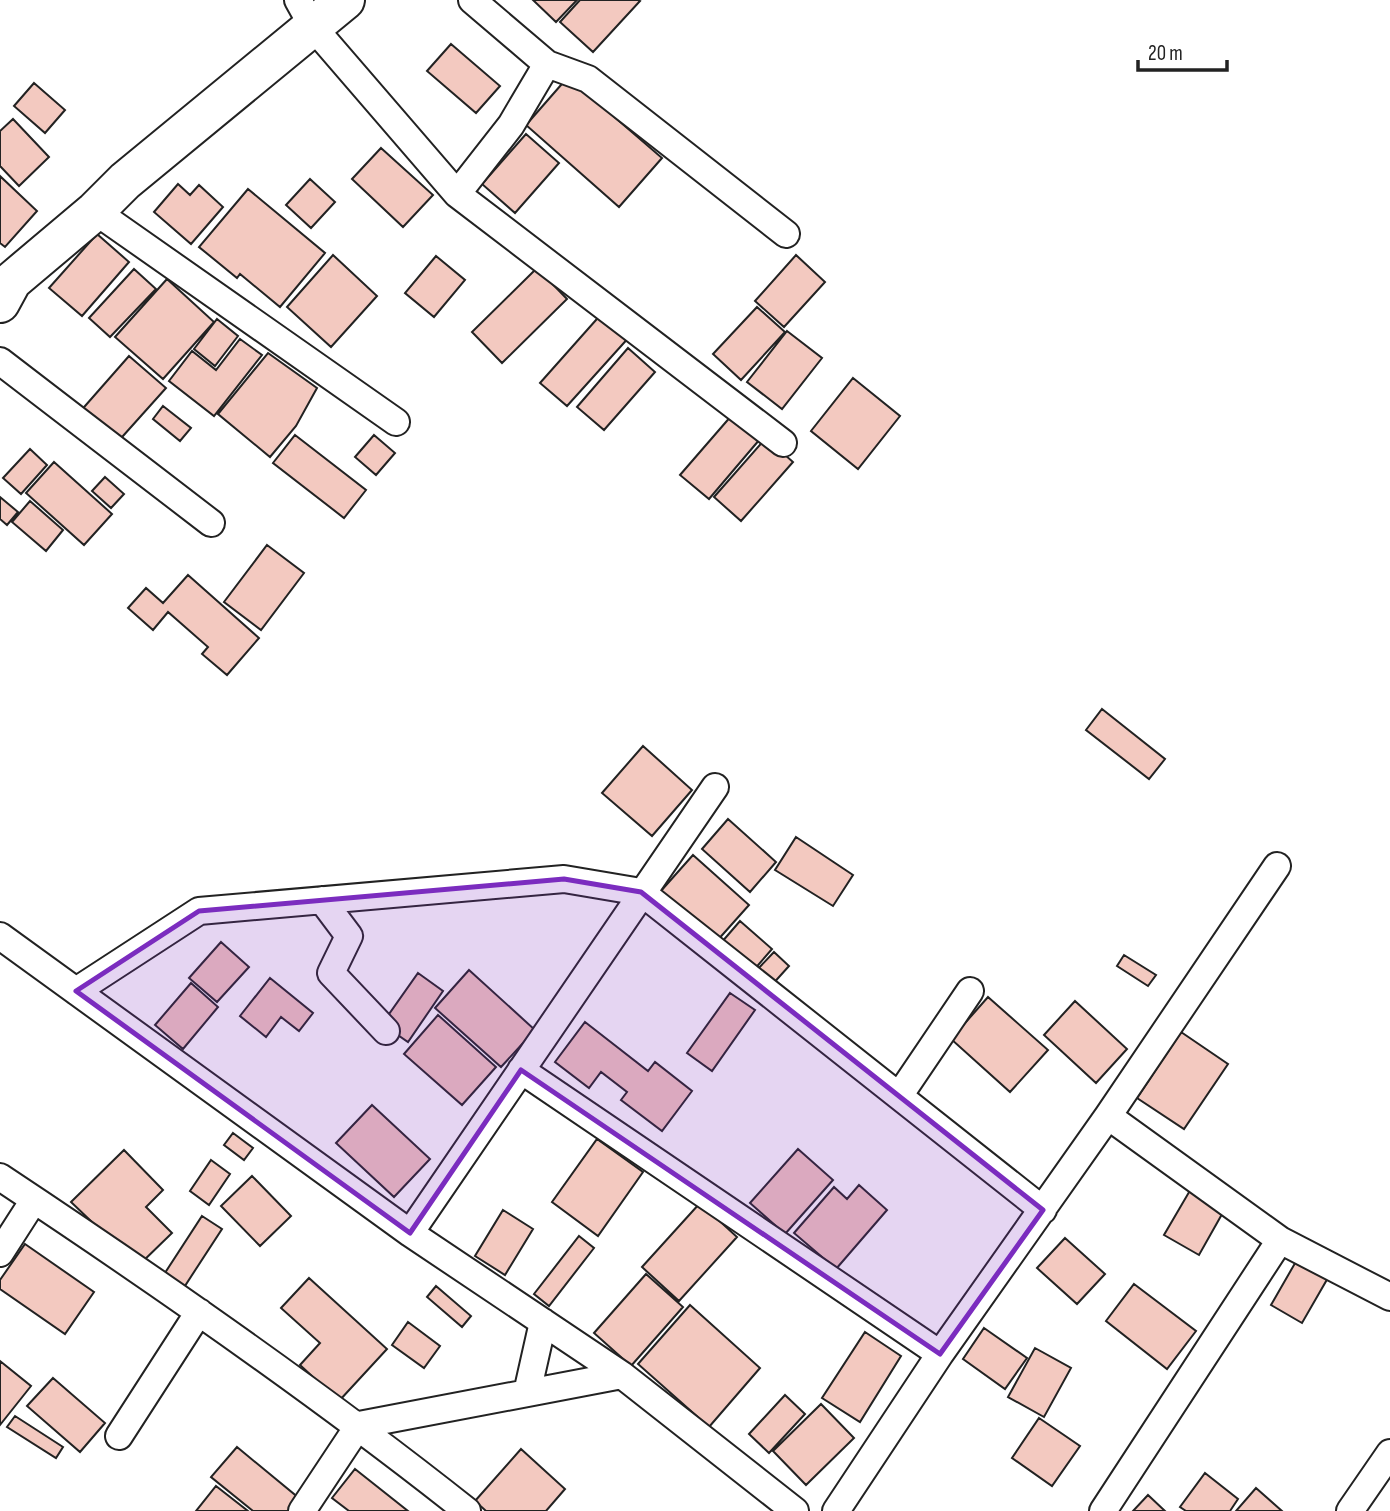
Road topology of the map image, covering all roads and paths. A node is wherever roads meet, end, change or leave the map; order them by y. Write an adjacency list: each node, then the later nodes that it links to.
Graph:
1 (345, 0): 3 (street)
2 (472, 0): 4 (street)
3 (306, 13): 5 (street); 6 (street)
4 (547, 64): 5 (street); 7 (street)
5 (457, 194): 11 (street)
6 (95, 211): 8 (street); 10 (street)
7 (786, 234)
8 (4, 286)
9 (0, 361): 12 (street)
10 (396, 422)
11 (783, 443)
12 (211, 523)
13 (715, 788): 15 (street)
14 (1277, 866): 23 (street)
15 (641, 892): 16 (street); 21 (street); 22 (street)
16 (322, 900): 18 (street); 20 (street)
17 (0, 936): 18 (street)
18 (76, 991): 27 (street)
19 (970, 991): 22 (street)
20 (386, 1031)
21 (521, 1070): 27 (street); 33 (street)
22 (899, 1096): 26 (street)
23 (1108, 1116): 26 (street); 28 (street)
24 (0, 1177): 25 (street)
25 (34, 1200): 29 (street); 31 (street)
26 (1043, 1210): 33 (street)
27 (410, 1233): 32 (street)
28 (1280, 1240): 30 (street); 43 (street)
29 (0, 1253)
30 (1390, 1297)
31 (199, 1312): 36 (street); 37 (street)
32 (543, 1322): 34 (street); 35 (street)
33 (940, 1354): 42 (street)
34 (622, 1375): 35 (street); 41 (street)
35 (527, 1393): 36 (street)
36 (359, 1425): 39 (street); 40 (street)
37 (119, 1436)
38 (1390, 1453): 44 (street)
39 (302, 1511)
40 (467, 1511)
41 (794, 1511)
42 (836, 1511)
43 (1103, 1511)
44 (1350, 1511)

